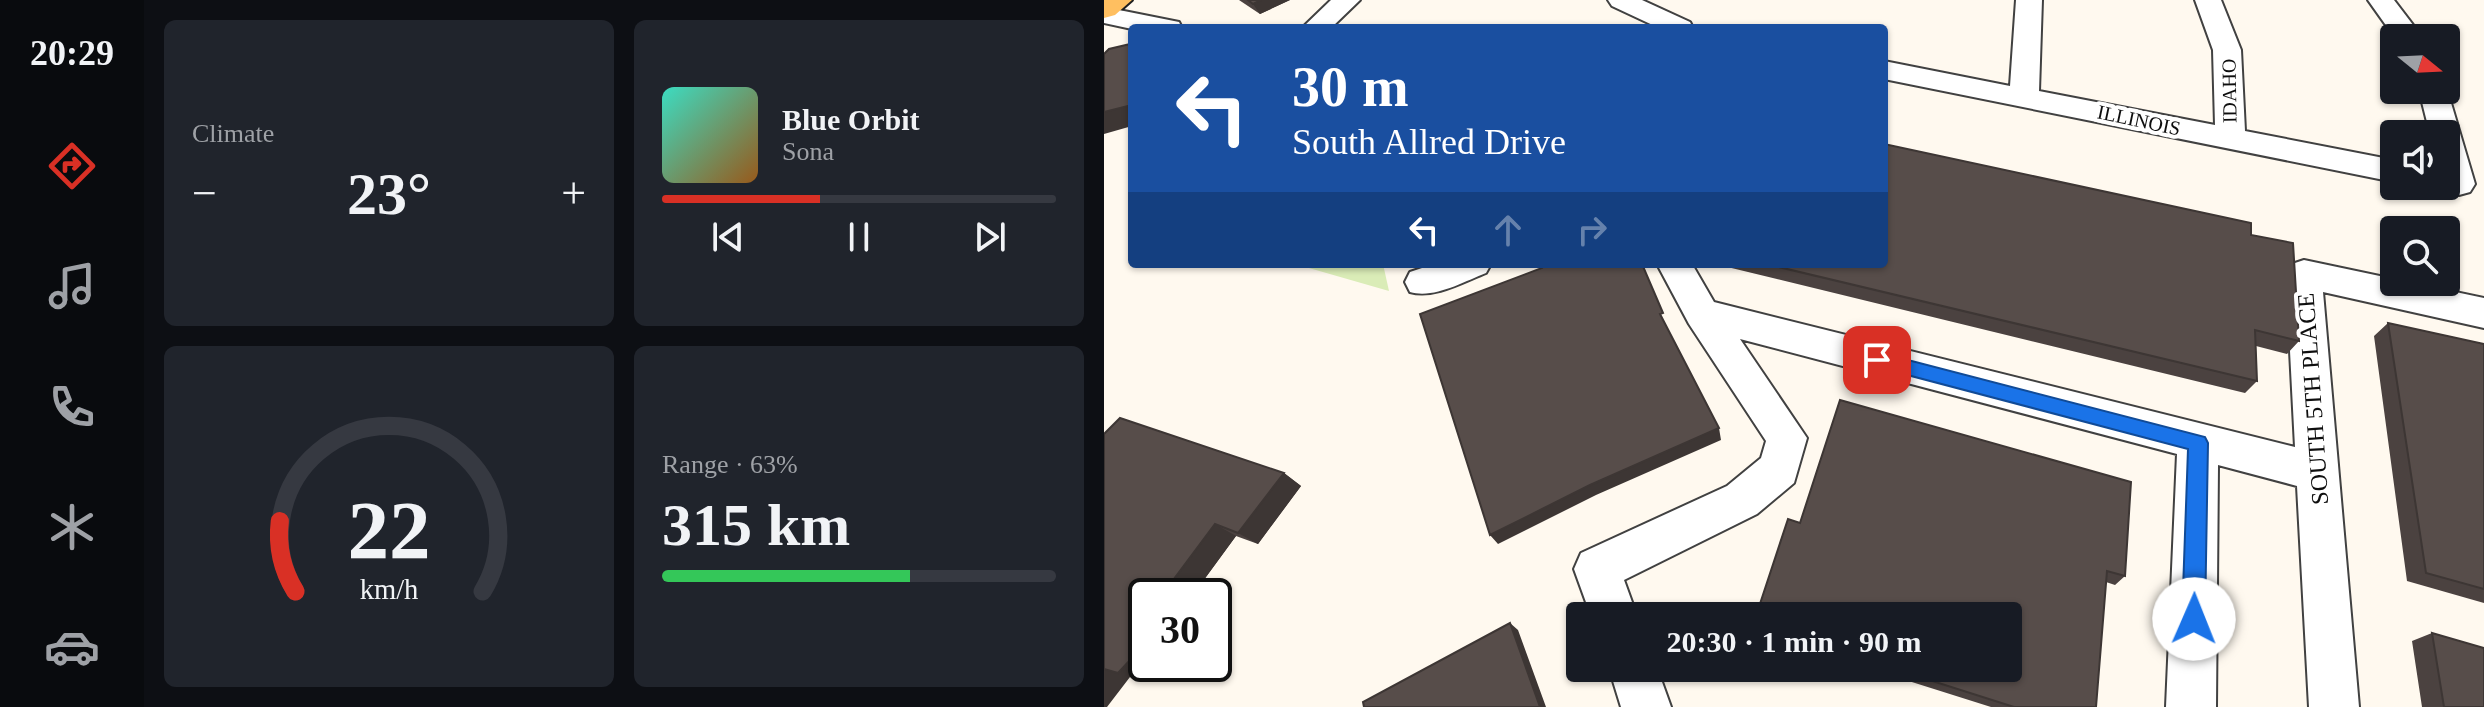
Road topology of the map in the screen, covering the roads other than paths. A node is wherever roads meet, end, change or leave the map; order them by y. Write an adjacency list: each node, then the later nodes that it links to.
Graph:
1 (1117, 0): 7 (main road)
2 (1347, 0): 9 (street)
3 (1621, 0): 10 (street)
4 (2029, 0): 13 (street)
5 (2208, 0): 15 (street, IDAHO)
6 (2381, 0): 11 (street)
7 (1104, 12): 8 (street)
8 (1153, 24)
9 (1320, 24)
10 (1672, 24)
11 (2399, 24)
12 (1888, 71): 13 (street, ILLINOIS)
13 (2024, 96): 15 (street, ILLINOIS)
14 (2438, 104): 17 (street)
15 (2229, 138): 16 (street, ILLINOIS)
16 (2380, 168)
17 (2463, 184)
18 (1463, 268): 20 (street)
19 (1676, 268): 22 (street)
20 (1423, 282)
21 (2484, 313): 24 (street, SOUTH 5TH PLACE)
22 (1702, 314): 23 (street); 25 (street)
23 (2198, 443): 24 (street); 28 (street)
24 (2318, 472): 29 (street, SOUTH 5TH PLACE)
25 (1609, 602)
26 (1638, 682): 27 (street)
27 (1646, 707)
28 (2191, 707)
29 (2334, 707)

